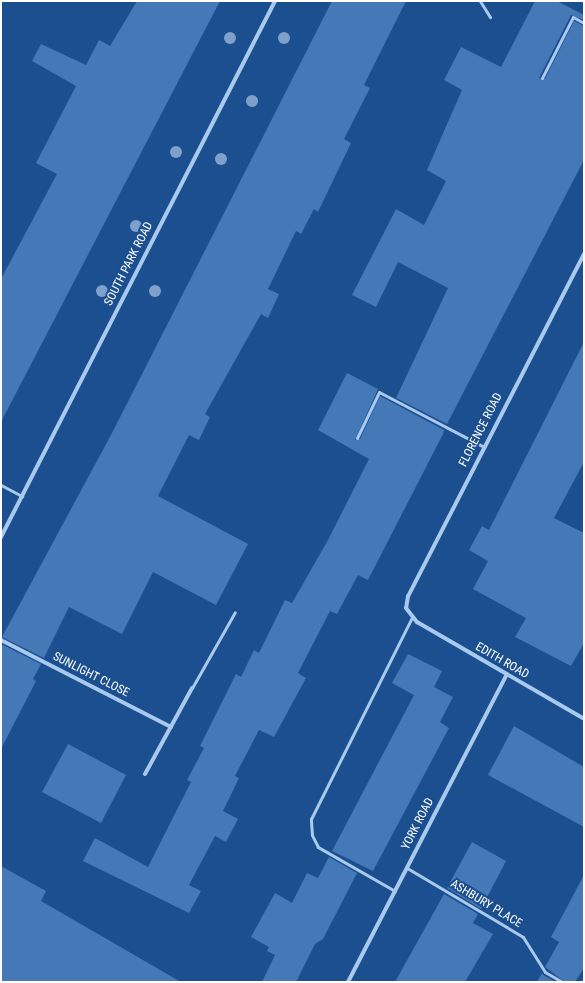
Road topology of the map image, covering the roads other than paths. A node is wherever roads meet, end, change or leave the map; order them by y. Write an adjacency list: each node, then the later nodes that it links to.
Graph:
1 (275, 1): 10 (street, SOUTH PARK ROAD)
2 (480, 1): 3 (lane)
3 (490, 16)
4 (584, 23): 5 (lane)
5 (542, 78)
6 (584, 254): 8 (street, FLORENCE ROAD)
7 (357, 438): 8 (lane)
8 (484, 447): 13 (street, FLORENCE ROAD)
9 (1, 485): 10 (lane)
10 (22, 496): 11 (street, SOUTH PARK ROAD)
11 (1, 537)
12 (234, 612): 16 (lane)
13 (412, 617): 15 (street, EDITH ROAD); 21 (lane)
14 (1, 640): 18 (street, SUNLIGHT CLOSE)
15 (506, 676): 17 (street, EDITH ROAD); 20 (street, YORK ROAD)
16 (192, 688): 18 (street)
17 (584, 720)
18 (171, 728): 19 (street)
19 (145, 774)
20 (407, 868): 21 (street, YORK ROAD); 23 (lane, ASHBURY PLACE)
21 (395, 890): 22 (street, YORK ROAD)
22 (348, 982)
23 (562, 982)

